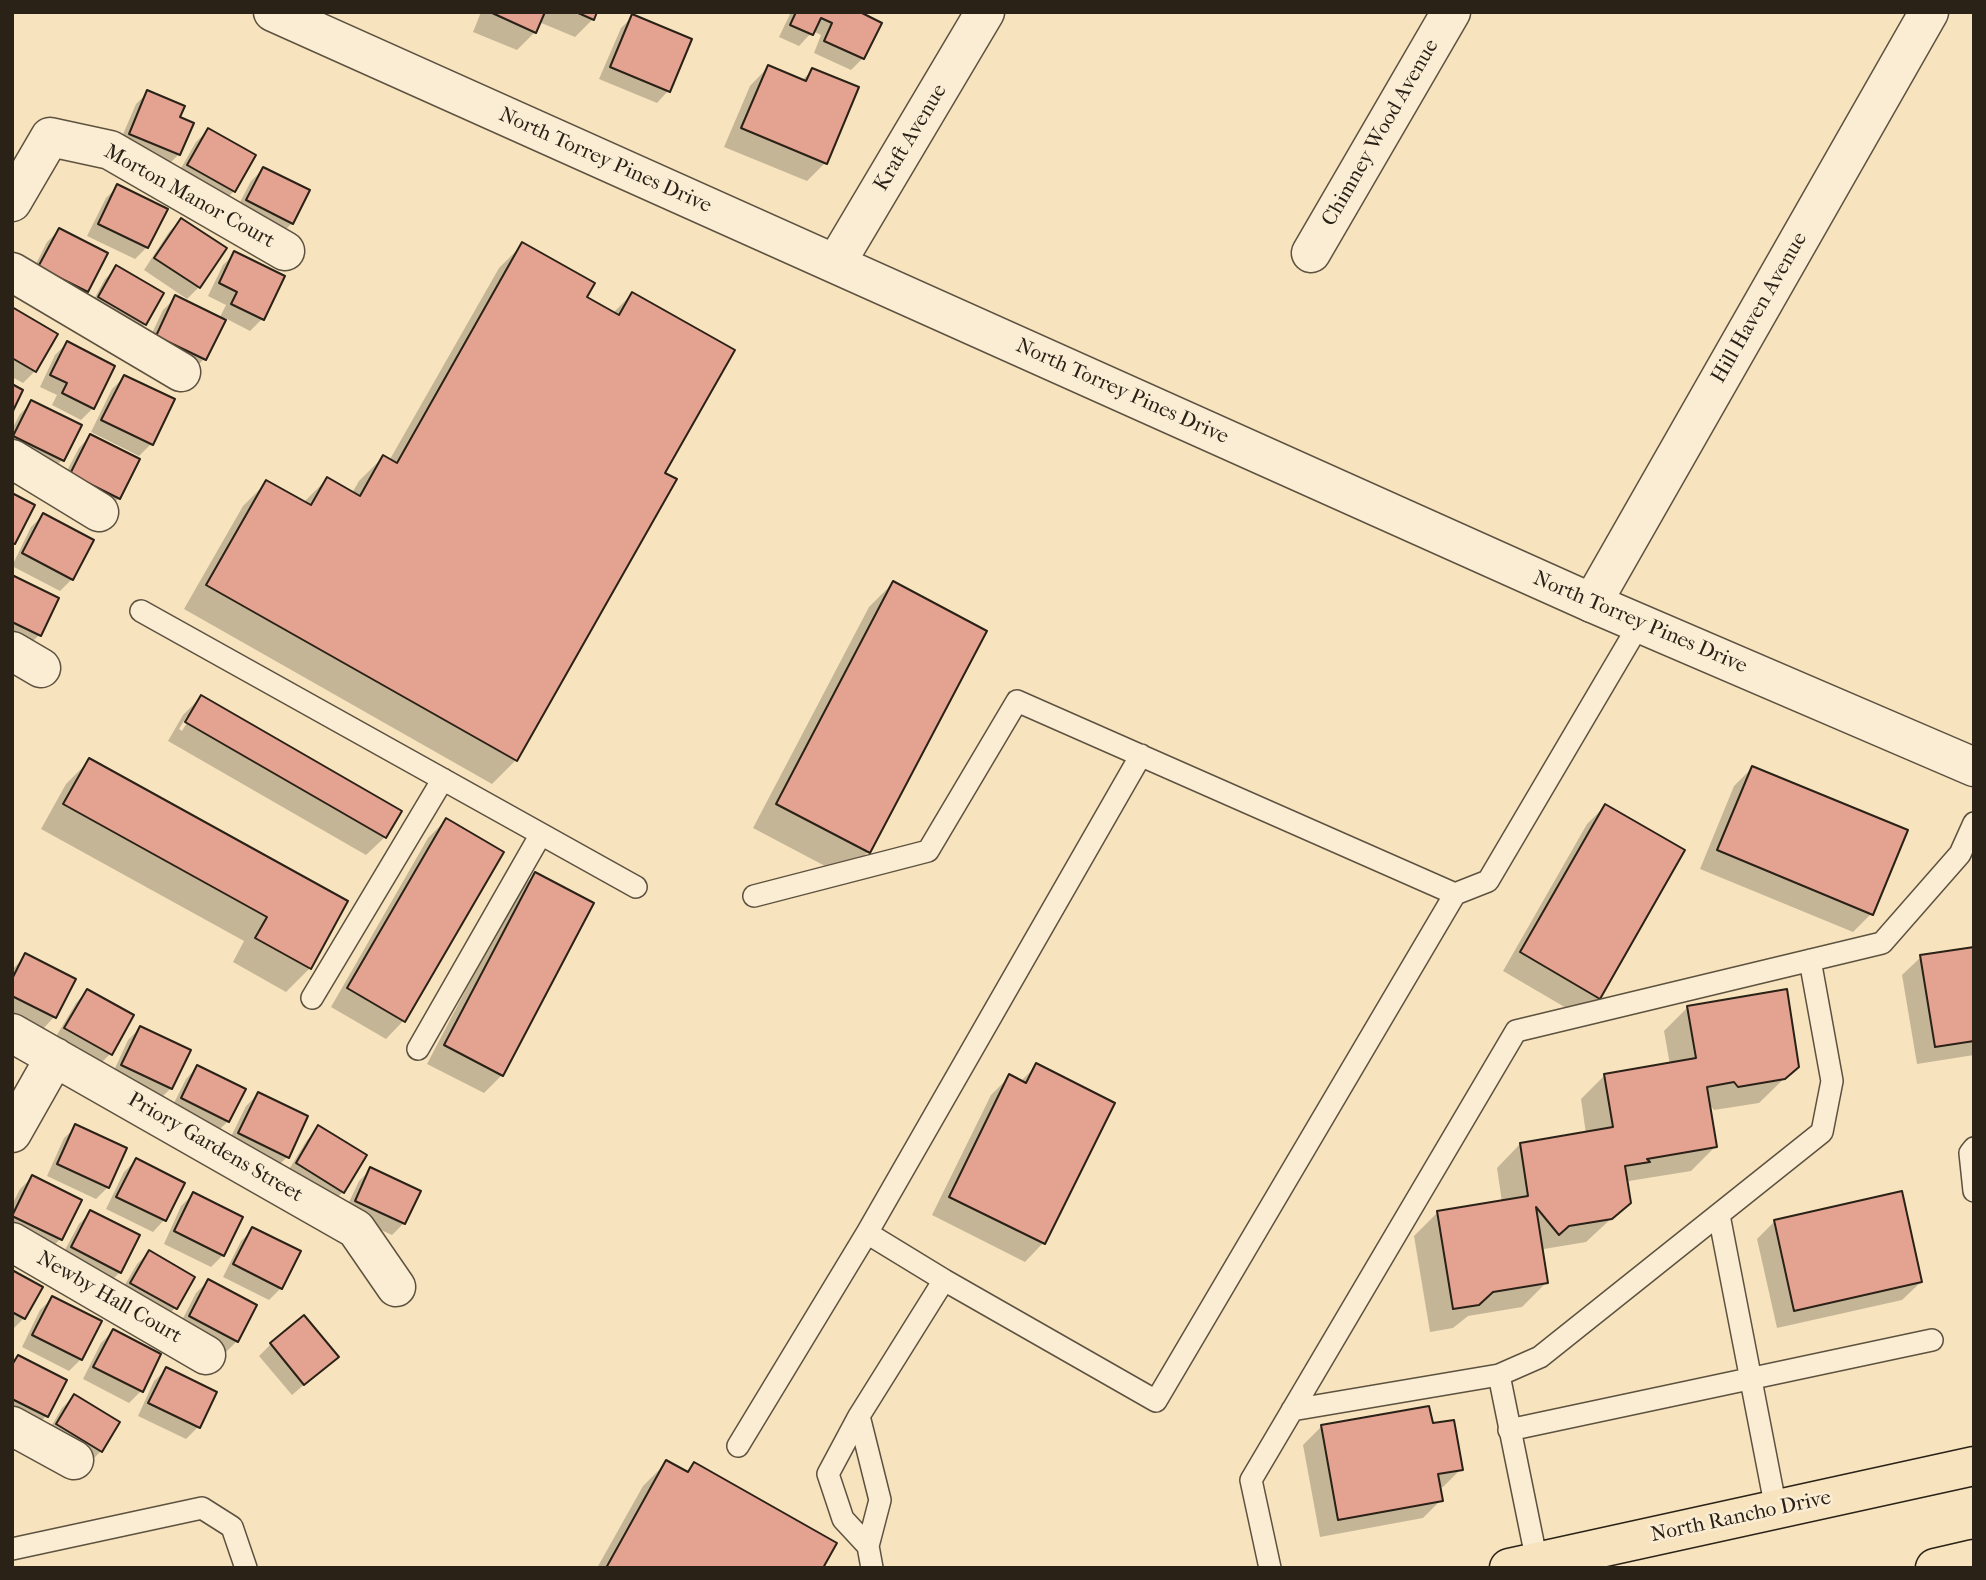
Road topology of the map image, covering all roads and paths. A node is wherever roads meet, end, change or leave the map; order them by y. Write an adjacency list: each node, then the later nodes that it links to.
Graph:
1 (273, 12): 9 (street, North Torrey Pines Drive)
2 (985, 12): 9 (street, Kraft Avenue)
3 (1451, 12): 8 (street, Chimney Wood Avenue)
4 (1929, 12): 14 (street, Hill Haven Avenue)
5 (34, 142): 6 (street); 7 (street, Morton Manor Court)
6 (12, 202)
7 (285, 251)
8 (1311, 253)
9 (836, 263): 14 (street, North Torrey Pines Drive)
10 (12, 272): 11 (street)
11 (181, 372)
12 (12, 459): 13 (street)
13 (99, 512)
14 (1592, 603): 16 (street, North Torrey Pines Drive)
15 (141, 611): 19 (lane)
16 (1640, 623): 18 (street, North Torrey Pines Drive); 23 (lane)
17 (1142, 755): 23 (lane); 24 (lane); 34 (lane)
18 (1974, 767)
19 (443, 779): 21 (lane); 26 (lane)
20 (1974, 823): 25 (lane)
21 (541, 834): 22 (lane); 28 (lane)
22 (636, 887)
23 (1455, 894): 36 (lane)
24 (754, 896)
25 (1811, 960): 33 (lane); 42 (lane)
26 (312, 998)
27 (12, 1032): 29 (street, Priory Gardens Street)
28 (418, 1049)
29 (55, 1057): 30 (street); 37 (street, Priory Gardens Street)
30 (12, 1133)
31 (1974, 1148): 32 (lane)
32 (1974, 1191)
33 (1719, 1215): 40 (lane); 41 (lane)
34 (867, 1233): 36 (lane); 46 (lane)
35 (12, 1242): 39 (street, Newby Hall Court)
36 (944, 1280): 43 (lane)
37 (396, 1287)
38 (1931, 1340): 41 (lane)
39 (206, 1355)
40 (1499, 1375): 42 (lane); 45 (lane)
41 (1751, 1377): 45 (lane); 49 (lane)
42 (1292, 1410): 56 (lane)
43 (859, 1416): 50 (lane); 50 (lane)
44 (12, 1426): 47 (street)
45 (1509, 1430): 53 (lane)
46 (738, 1446)
47 (74, 1460)
48 (1974, 1466): 49 (main road, North Rancho Drive)
49 (1776, 1509): 53 (main road, North Rancho Drive)
50 (868, 1546): 55 (lane)
51 (12, 1549): 54 (lane)
52 (1974, 1559): 57 (main road)
53 (1523, 1565)
54 (246, 1568)
55 (872, 1568)
56 (1270, 1568)
57 (1934, 1568)

